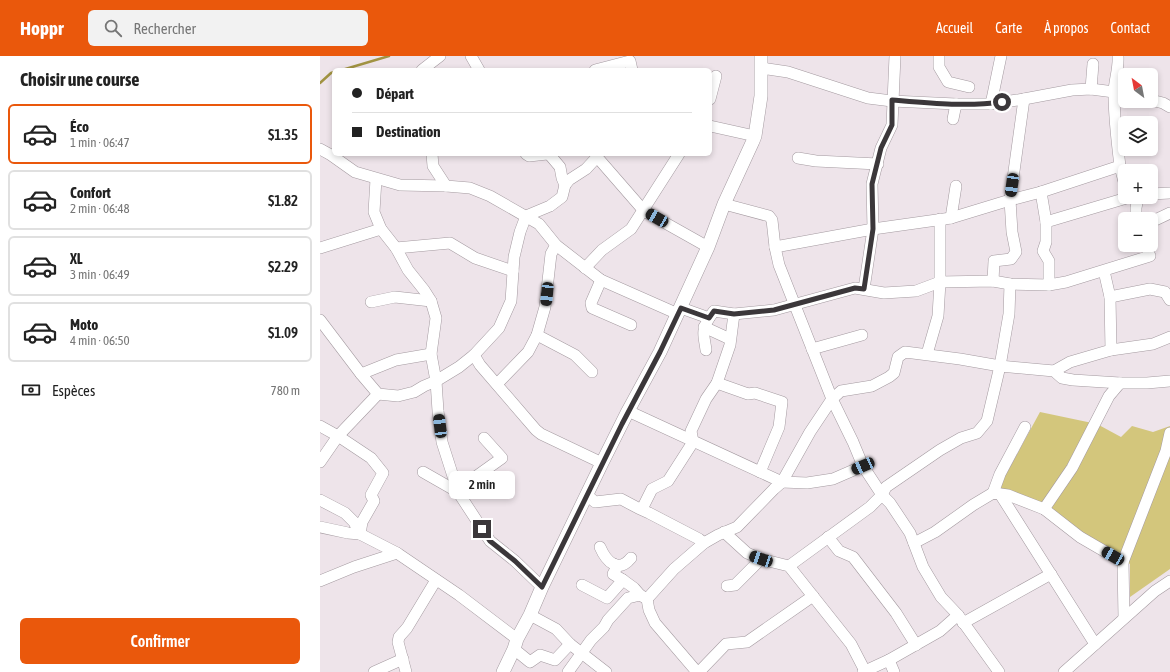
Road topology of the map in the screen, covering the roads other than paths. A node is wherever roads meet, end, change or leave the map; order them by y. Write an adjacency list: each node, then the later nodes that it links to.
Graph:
1 (440, 56): 10 (street)
2 (471, 56): 11 (street)
3 (895, 56): 20 (street)
4 (939, 56): 15 (street)
5 (1001, 56): 23 (street)
6 (1118, 56): 13 (street)
7 (761, 62): 20 (street); 28 (main road)
8 (1093, 64): 16 (street)
9 (631, 65): 12 (street)
10 (425, 68)
11 (478, 68)
12 (609, 68)
13 (1119, 68)
14 (716, 76): 17 (street)
15 (969, 87)
16 (1091, 89): 18 (street); 19 (street)
17 (712, 91)
18 (1118, 93)
19 (1024, 99): 23 (street); 48 (street)
20 (892, 100): 22 (street); 38 (street)
21 (1158, 102): 25 (street)
22 (956, 104): 23 (street); 26 (street)
23 (991, 104)
24 (1118, 107): 39 (street)
25 (1170, 107)
26 (953, 119)
27 (712, 126): 28 (street)
28 (755, 136): 50 (main road)
29 (320, 149): 30 (street)
30 (332, 152)
31 (337, 156): 41 (street)
32 (432, 156): 43 (street)
33 (550, 156): 42 (street)
34 (596, 156): 42 (street)
35 (598, 156): 51 (street)
36 (678, 156): 51 (street)
37 (798, 158): 38 (street)
38 (878, 164): 58 (street)
39 (1120, 164)
40 (1118, 167): 45 (street)
41 (376, 179): 43 (street); 57 (street)
42 (565, 185): 53 (street)
43 (446, 186): 53 (street)
44 (956, 186): 54 (street)
45 (1041, 192): 48 (street); 56 (street)
46 (1170, 193): 47 (street)
47 (1158, 194)
48 (1010, 200): 54 (street); 69 (street)
49 (1118, 201): 56 (street)
50 (724, 204): 60 (main road); 61 (street)
51 (644, 211): 60 (street); 65 (street)
52 (1170, 213): 55 (street)
53 (526, 216): 59 (street); 66 (street)
54 (946, 218): 58 (street); 70 (street)
55 (1158, 219)
56 (1046, 222): 72 (street)
57 (381, 229): 62 (street); 63 (street)
58 (873, 229): 61 (street); 73 (street)
59 (556, 245): 65 (street); 84 (street)
60 (708, 247): 79 (main road)
61 (775, 247): 78 (street)
62 (320, 248)
63 (396, 248): 66 (street); 76 (street)
64 (1148, 252): 67 (street)
65 (585, 268): 68 (street)
66 (513, 271): 93 (street)
67 (1104, 271): 72 (street); 74 (street)
68 (601, 280): 79 (street); 83 (street)
69 (993, 281): 70 (street); 71 (street)
70 (940, 282): 73 (street); 92 (street)
71 (1010, 284): 72 (street); 94 (street)
72 (1049, 285)
73 (864, 289): 78 (street)
74 (1110, 297): 75 (street); 90 (street)
75 (1170, 300)
76 (431, 301): 77 (street); 91 (street)
77 (371, 302)
78 (795, 305): 80 (street); 88 (street)
79 (679, 311): 82 (street); 105 (main road)
80 (734, 314): 82 (street); 87 (street)
81 (320, 320): 97 (street)
82 (706, 322): 87 (street); 89 (street)
83 (631, 325)
84 (537, 335): 96 (street); 102 (street)
85 (862, 335): 88 (street)
86 (1170, 337): 90 (street)
87 (730, 339): 100 (street)
88 (812, 349): 104 (street)
89 (706, 350)
90 (1110, 350): 95 (street)
91 (431, 354): 97 (street); 98 (street)
92 (927, 354): 94 (street); 104 (street)
93 (474, 355): 98 (street); 102 (street)
94 (1000, 366): 95 (street); 121 (street)
95 (1054, 371): 101 (street)
96 (592, 372)
97 (360, 374): 103 (street)
98 (436, 381): 103 (street); 118 (street)
99 (1170, 381): 101 (street)
100 (717, 383): 111 (street); 116 (street)
101 (1120, 383): 124 (street)
102 (497, 384): 113 (street)
103 (378, 394): 109 (street)
104 (832, 399): 114 (street); 117 (street)
105 (628, 411): 111 (street); 113 (main road)
106 (320, 426): 109 (street)
107 (1025, 427): 119 (street)
108 (1170, 433): 135 (street)
109 (338, 436): 112 (street); 127 (street)
110 (484, 438): 118 (street)
111 (693, 442): 116 (street); 123 (street)
112 (320, 462)
113 (602, 464): 120 (main road)
114 (863, 466): 117 (street); 121 (street)
115 (423, 472): 118 (street)
116 (760, 472): 117 (street)
117 (782, 482): 126 (street)
118 (458, 492): 145 (street)
119 (996, 493): 124 (street); 130 (street); 138 (street)
120 (587, 495): 123 (street); 145 (main road)
121 (882, 495): 128 (street); 130 (street)
122 (320, 500): 127 (street)
123 (642, 509): 129 (street)
124 (1044, 510): 135 (street)
125 (320, 527): 127 (street)
126 (724, 532): 129 (street); 134 (street)
127 (360, 534): 132 (street)
128 (828, 537): 137 (street); 154 (street)
129 (704, 543): 147 (street)
130 (914, 543): 150 (street)
131 (600, 547): 136 (street)
132 (397, 553): 139 (street); 141 (street)
133 (631, 558): 136 (street)
134 (761, 559): 137 (street); 144 (street)
135 (1123, 562): 149 (street)
136 (614, 564): 140 (street)
137 (789, 566): 146 (street)
138 (1051, 574): 150 (street); 153 (street)
139 (436, 580): 151 (street); 156 (street)
140 (623, 580): 143 (street); 147 (street)
141 (320, 581)
142 (1170, 581): 149 (street)
143 (582, 585)
144 (727, 586)
145 (542, 587): 148 (main road)
146 (813, 596): 163 (street); 164 (street)
147 (644, 597): 155 (street); 163 (street)
148 (530, 615): 151 (main road); 152 (street)
149 (1124, 618): 153 (street)
150 (961, 619): 154 (street); 166 (street)
151 (515, 644): 152 (street); 160 (main road)
152 (570, 644): 155 (street)
153 (1096, 644): 167 (street)
154 (916, 646): 157 (street)
155 (582, 653): 161 (street); 162 (street)
156 (403, 659): 158 (street); 159 (street)
157 (889, 660): 164 (street); 165 (street)
158 (374, 672)
159 (406, 672)
160 (503, 672)
161 (568, 672)
162 (606, 672)
163 (698, 672)
164 (864, 672)
165 (894, 672)
166 (999, 672)
167 (1064, 672)

